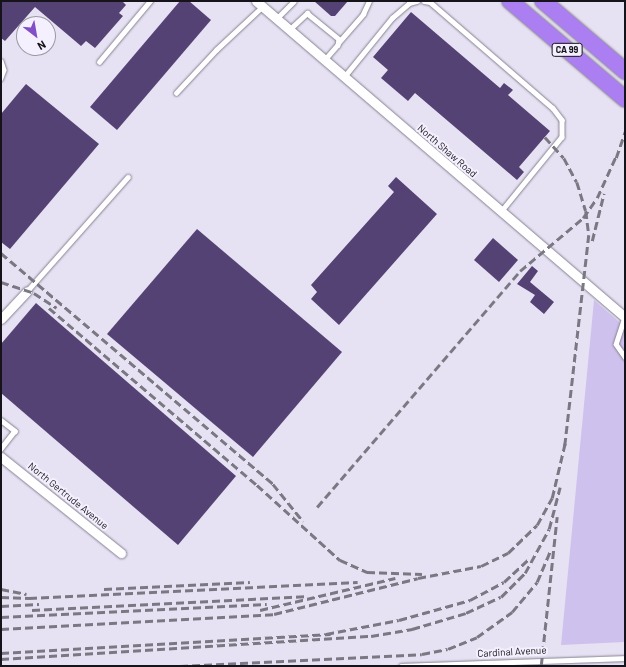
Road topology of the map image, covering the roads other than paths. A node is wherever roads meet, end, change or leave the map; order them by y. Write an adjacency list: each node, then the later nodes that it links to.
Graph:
1 (150, 1): 14 (lane)
2 (294, 1): 9 (lane)
3 (369, 1): 11 (lane)
4 (417, 1): 17 (lane)
5 (424, 1): 21 (lane)
6 (510, 1): 19 (highway, CA 99)
7 (543, 1): 15 (highway, CA 99)
8 (259, 4): 9 (street, North Shaw Road); 18 (lane)
9 (276, 19): 10 (street, North Shaw Road)
10 (289, 30): 11 (lane); 12 (street, North Shaw Road)
11 (339, 42): 12 (lane)
12 (324, 61): 17 (street, North Shaw Road)
13 (1, 62): 16 (lane)
14 (99, 62)
15 (625, 71)
16 (1, 78)
17 (344, 78): 21 (street, North Shaw Road)
18 (176, 93)
19 (625, 99)
20 (128, 177): 22 (lane)
21 (501, 212): 23 (street, North Shaw Road)
22 (27, 291): 24 (street)
23 (625, 317): 25 (lane)
24 (1, 319)
25 (625, 357)
26 (1, 420): 27 (lane)
27 (1, 449)
28 (1, 457): 29 (street, North Gertrude Avenue)
29 (121, 553)
30 (625, 658): 31 (lane, Cardinal Avenue)
31 (401, 666)

